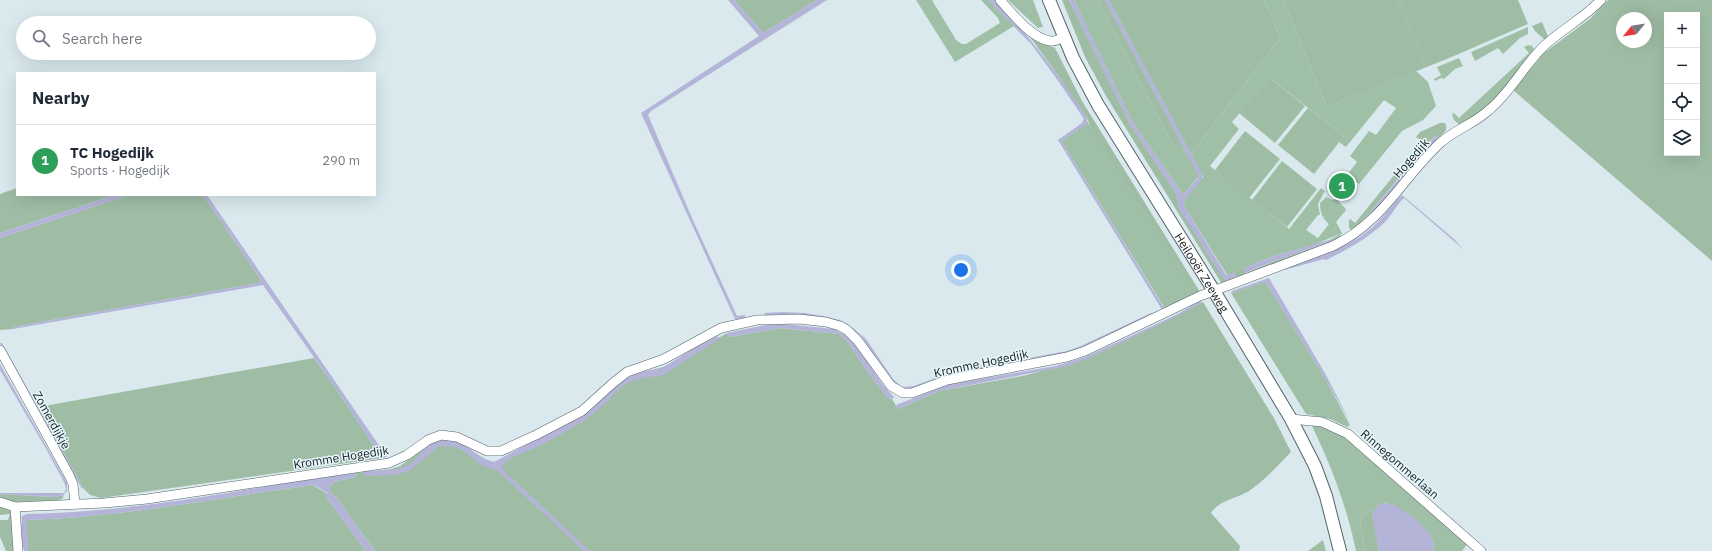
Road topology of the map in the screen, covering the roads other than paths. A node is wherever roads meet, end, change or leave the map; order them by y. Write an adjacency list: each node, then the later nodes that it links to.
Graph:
1 (1000, 0): 4 (street)
2 (1049, 0): 4 (street, Heilooër Zeeweg)
3 (1600, 0): 5 (street, Hogedijk)
4 (1064, 37): 5 (street, Heilooër Zeeweg)
5 (1214, 291): 7 (street, Heilooër Zeeweg); 9 (street, Kromme Hogedijk)
6 (0, 350): 9 (street, Zomerdijkje)
7 (1291, 419): 12 (street, Heilooër Zeeweg); 13 (street, Rinnegommerlaan)
8 (0, 502): 10 (street)
9 (75, 504): 10 (street, Kromme Hogedijk)
10 (15, 507): 11 (street)
11 (18, 551)
12 (1340, 551)
13 (1481, 551)

